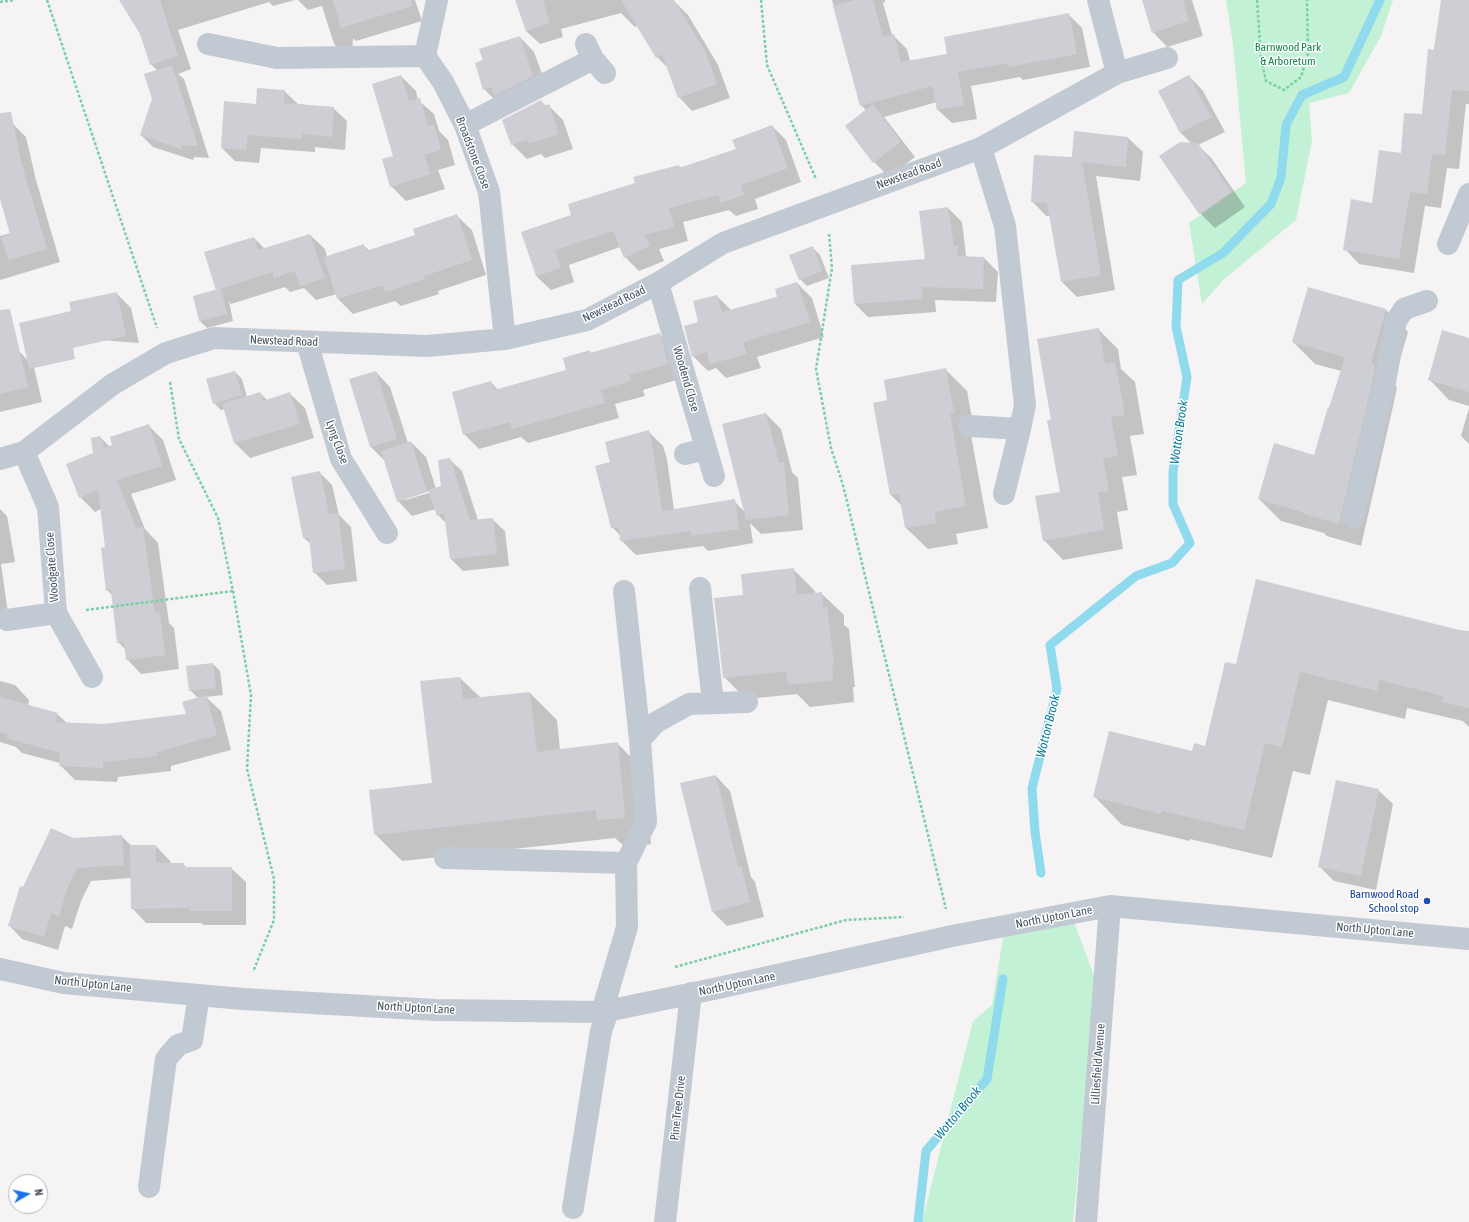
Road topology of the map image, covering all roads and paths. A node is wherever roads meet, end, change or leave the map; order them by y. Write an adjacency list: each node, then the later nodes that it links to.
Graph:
1 (15, 0): 8 (path)
2 (47, 0): 24 (path)
3 (437, 0): 10 (street)
4 (761, 0): 16 (path)
5 (1098, 0): 13 (street)
6 (1257, 0): 7 (path)
7 (1307, 0)
8 (0, 2)
9 (208, 44): 10 (street)
10 (426, 56): 14 (street, Broadstone Close)
11 (1167, 58): 13 (street, Newstead Road)
12 (595, 59): 14 (street)
13 (1117, 73): 15 (street, Newstead Road)
14 (465, 125): 22 (street, Broadstone Close)
15 (981, 148): 18 (street, Newstead Road); 26 (street)
16 (818, 185)
17 (1469, 194): 19 (street)
18 (826, 205): 20 (street, Newstead Road); 48 (path)
19 (1448, 244)
20 (658, 283): 22 (street, Newstead Road); 27 (street, Woodend Close)
21 (1427, 301): 33 (street)
22 (505, 339): 23 (street, Newstead Road)
23 (306, 342): 24 (street, Newstead Road); 34 (street, Lyng Close)
24 (166, 353): 28 (street, Newstead Road); 36 (path)
25 (969, 426): 26 (street)
26 (1020, 429): 32 (street)
27 (706, 449): 29 (street); 31 (street, Woodend Close)
28 (24, 452): 30 (street, Newstead Road); 38 (street, Woodgate Close)
29 (685, 454)
30 (0, 459)
31 (714, 476)
32 (1004, 494)
33 (1353, 517)
34 (388, 533)
35 (700, 588): 42 (street)
36 (233, 591): 38 (path); 54 (path)
37 (624, 591): 43 (street)
38 (56, 614): 39 (street); 40 (street, Woodgate Close)
39 (7, 620)
40 (92, 677)
41 (747, 702): 42 (street)
42 (713, 703): 43 (street)
43 (640, 740): 45 (street)
44 (445, 858): 45 (street)
45 (626, 864): 55 (street)
46 (1110, 906): 48 (street, North Upton Lane); 49 (street, North Upton Lane); 59 (street, Lilliesfield Avenue)
47 (908, 917): 50 (path)
48 (952, 936): 52 (street, North Upton Lane)
49 (1469, 939)
50 (668, 969)
51 (0, 970): 53 (street, North Upton Lane)
52 (690, 993): 55 (street, North Upton Lane); 58 (street, Pine Tree Drive)
53 (199, 995): 54 (street, North Upton Lane); 56 (street)
54 (243, 999): 55 (street, North Upton Lane)
55 (605, 1012): 57 (street)
56 (149, 1187)
57 (573, 1208)
58 (665, 1222)
59 (1086, 1222)

